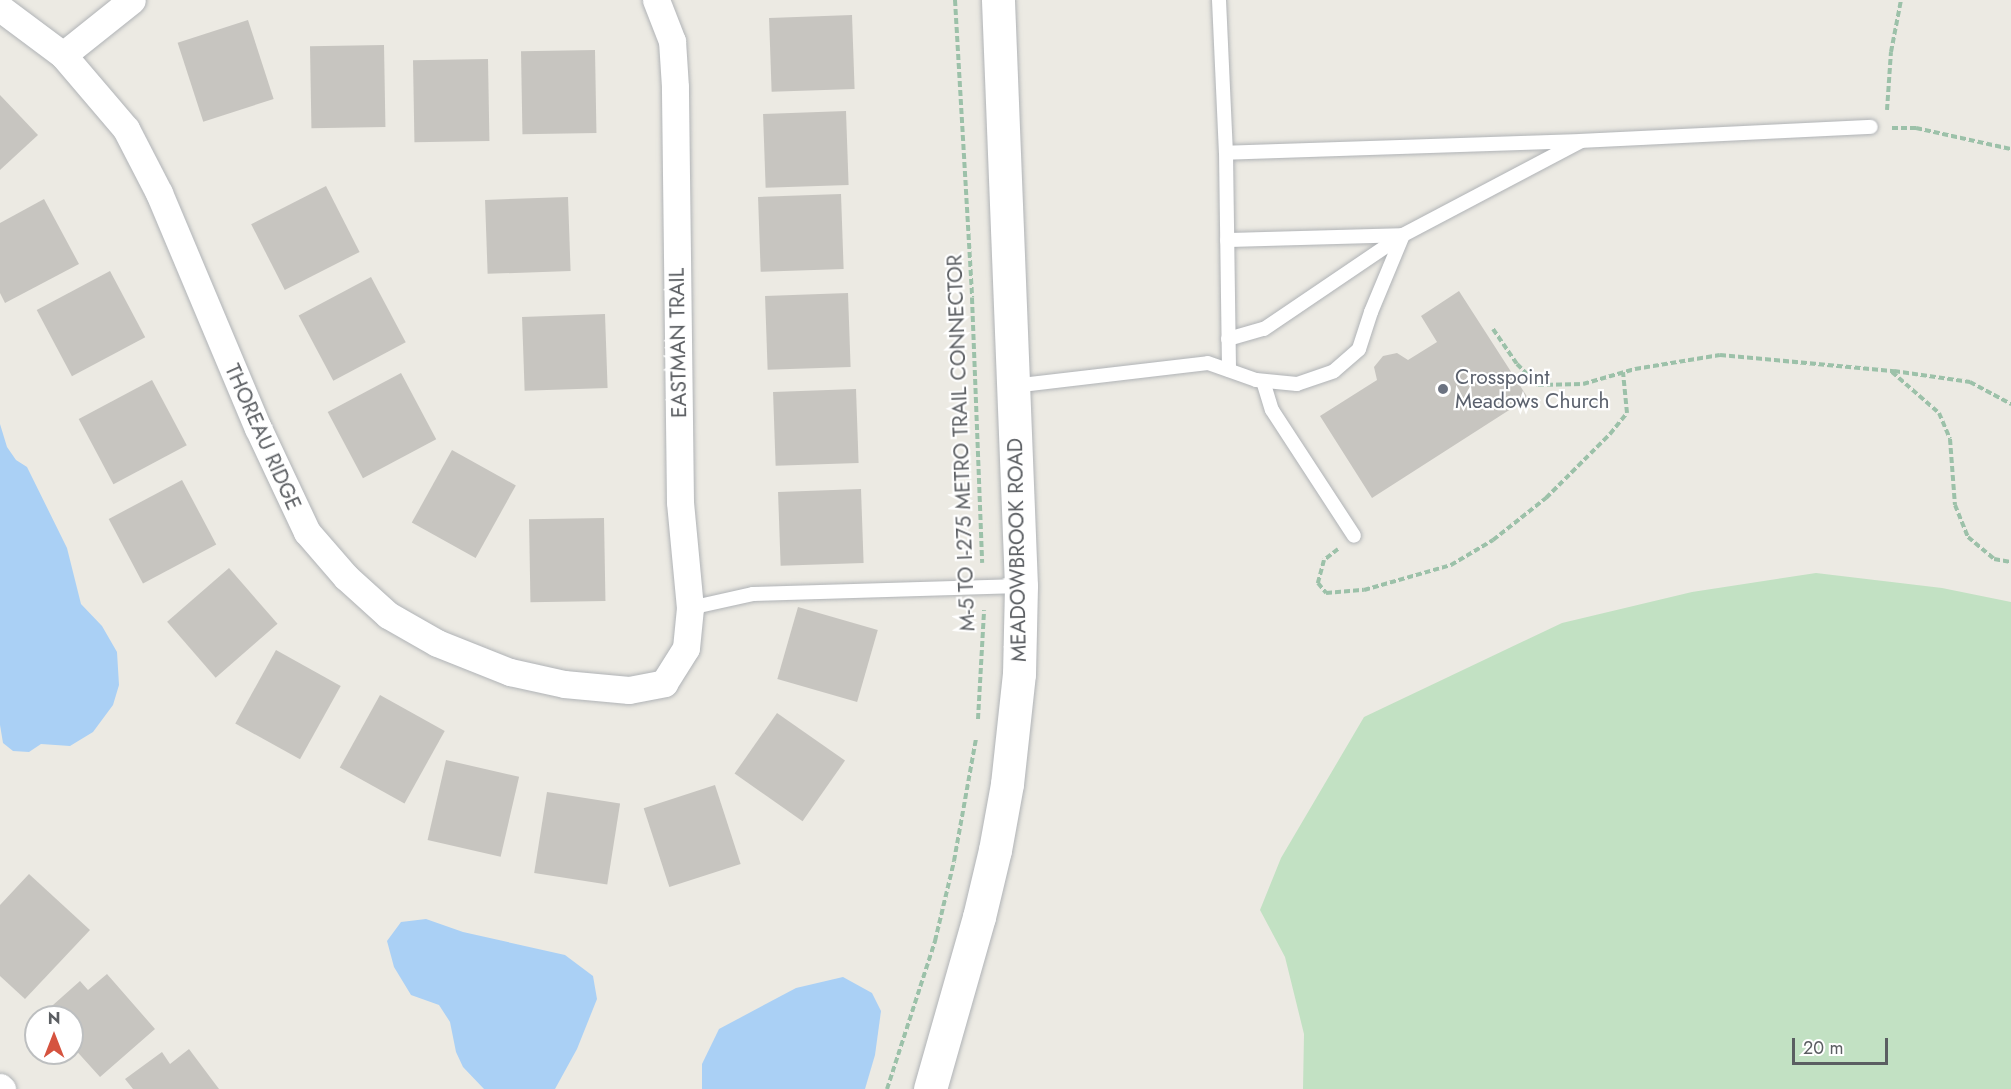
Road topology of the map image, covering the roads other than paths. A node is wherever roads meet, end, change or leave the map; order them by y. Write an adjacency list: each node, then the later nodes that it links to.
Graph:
1 (132, 0): 6 (street)
2 (656, 0): 18 (street, EASTMAN TRAIL)
3 (998, 0): 15 (street, MEADOWBROOK ROAD)
4 (1219, 0): 9 (lane)
5 (0, 8): 6 (street, THOREAU RIDGE)
6 (63, 55): 19 (street, THOREAU RIDGE)
7 (1871, 127): 8 (lane)
8 (1581, 141): 9 (lane); 10 (lane)
9 (1226, 153): 11 (lane)
10 (1403, 235): 11 (lane); 12 (lane); 14 (lane)
11 (1227, 240): 12 (lane)
12 (1228, 339): 13 (lane)
13 (1229, 370): 14 (lane); 15 (lane)
14 (1263, 381): 16 (lane)
15 (1013, 386): 17 (street, MEADOWBROOK ROAD)
16 (1354, 536)
17 (1021, 586): 18 (lane); 20 (street, MEADOWBROOK ROAD)
18 (690, 608): 19 (street, EASTMAN TRAIL)
19 (664, 683)
20 (930, 1089)

